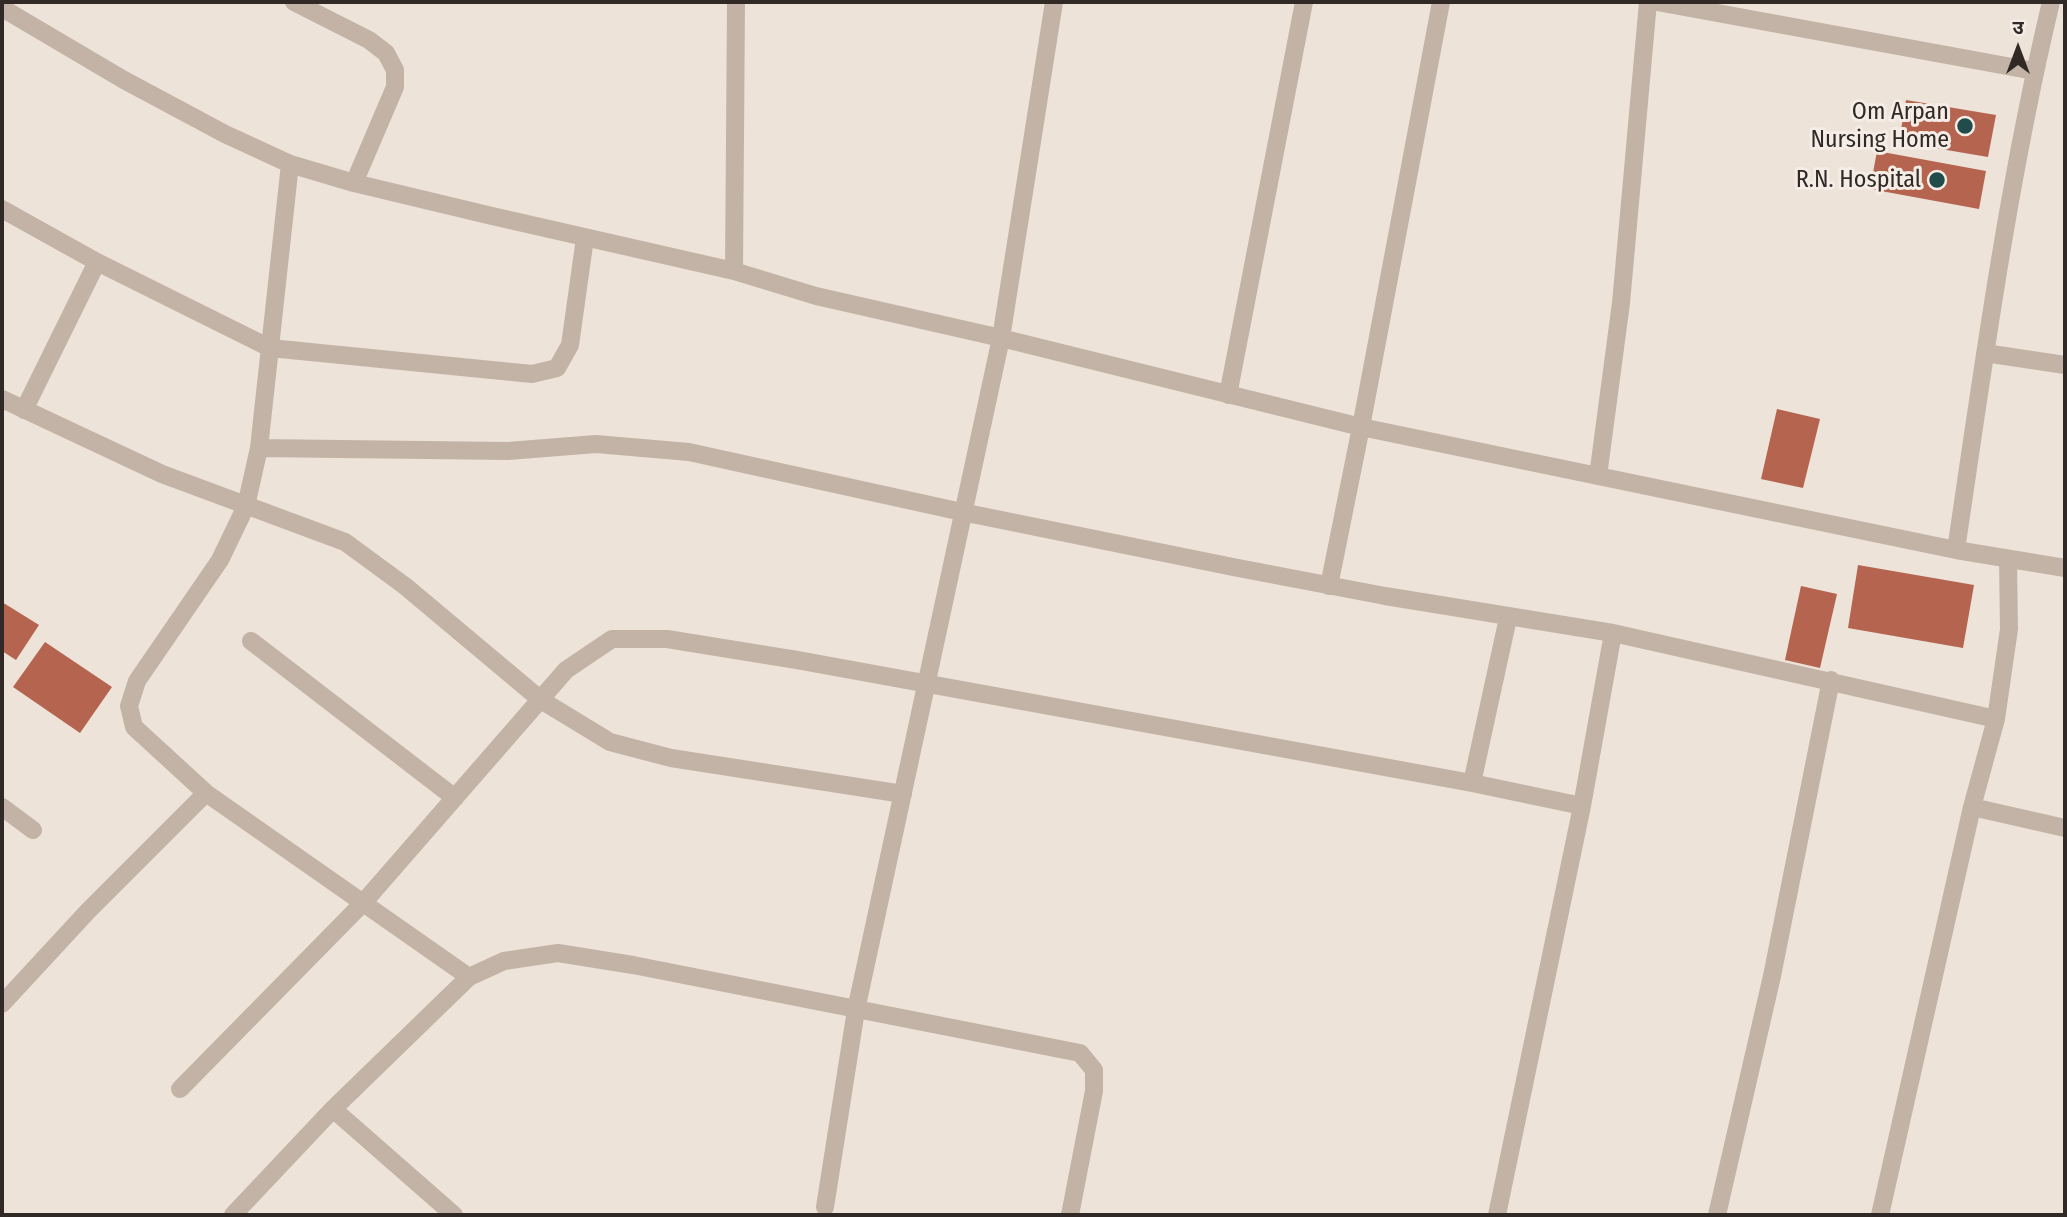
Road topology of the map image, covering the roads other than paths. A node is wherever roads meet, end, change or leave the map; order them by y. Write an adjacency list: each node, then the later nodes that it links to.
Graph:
1 (293, 2): 12 (street)
2 (736, 2): 16 (street)
3 (1054, 2): 17 (street)
4 (1304, 2): 21 (street)
5 (1441, 2): 24 (street)
6 (1648, 2): 26 (street)
7 (1657, 2): 10 (street)
8 (2051, 2): 10 (street)
9 (2, 8): 11 (street)
10 (2035, 71): 19 (street)
11 (289, 164): 12 (street); 18 (street)
12 (354, 183): 14 (street)
13 (2, 209): 15 (street)
14 (586, 238): 16 (street); 18 (street)
15 (97, 262): 18 (street); 23 (street)
16 (734, 271): 17 (street)
17 (1001, 338): 21 (street); 28 (street)
18 (270, 348): 25 (street)
19 (1985, 353): 20 (street); 29 (street)
20 (2065, 365)
21 (1228, 395): 24 (street)
22 (2, 399): 23 (street)
23 (24, 410): 27 (street)
24 (1361, 426): 26 (street); 32 (street)
25 (259, 449): 27 (street); 28 (street)
26 (1598, 476): 29 (street)
27 (246, 506): 38 (street); 41 (street)
28 (962, 512): 32 (street); 37 (street)
29 (1956, 550): 30 (street)
30 (2008, 559): 31 (street); 39 (street)
31 (2065, 568)
32 (1329, 586): 33 (street)
33 (1507, 618): 34 (street); 40 (street)
34 (1613, 633): 36 (street); 44 (street)
35 (251, 641): 43 (street)
36 (1831, 680): 39 (street); 60 (street)
37 (927, 684): 38 (street); 40 (street); 42 (street)
38 (541, 699): 42 (street); 43 (street)
39 (1996, 719): 46 (street)
40 (1472, 783): 44 (street)
41 (206, 793): 49 (street); 51 (street)
42 (903, 794): 52 (street)
43 (455, 798): 49 (street)
44 (1582, 806): 59 (street)
45 (2, 807): 48 (street)
46 (1972, 807): 47 (street); 61 (street)
47 (2065, 828)
48 (33, 830)
49 (363, 903): 50 (street); 53 (street)
50 (470, 977): 52 (street); 54 (street)
51 (2, 1004)
52 (856, 1010): 55 (street); 58 (street)
53 (180, 1089)
54 (333, 1109): 56 (street); 57 (street)
55 (825, 1207)
56 (233, 1215)
57 (454, 1215)
58 (1070, 1215)
59 (1497, 1215)
60 (1717, 1215)
61 (1880, 1215)

